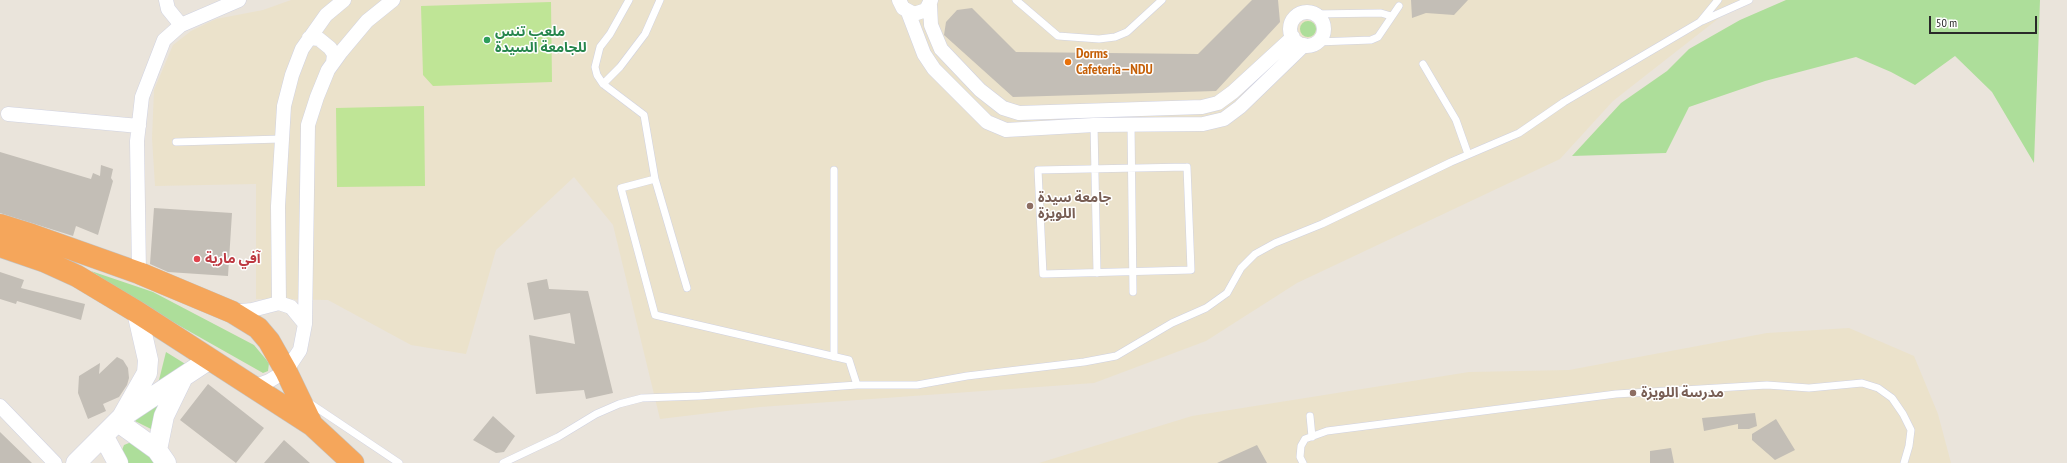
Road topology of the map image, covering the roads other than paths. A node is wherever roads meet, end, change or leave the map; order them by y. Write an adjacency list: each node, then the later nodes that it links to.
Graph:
1 (166, 0): 17 (street)
2 (238, 0): 17 (street)
3 (344, 0): 18 (street)
4 (393, 0): 20 (street)
5 (629, 0): 22 (lane)
6 (660, 0): 22 (lane)
7 (1016, 0): 8 (lane)
8 (1162, 0)
9 (1718, 0): 16 (lane)
10 (1749, 0): 16 (lane)
11 (932, 2): 12 (street); 19 (street)
12 (900, 4): 24 (street)
13 (1399, 6): 15 (lane)
14 (1315, 14): 15 (lane); 19 (street); 19 (street)
15 (1391, 16): 19 (lane)
16 (1700, 22): 29 (lane)
17 (181, 25): 26 (street)
18 (309, 38): 20 (street); 27 (street)
19 (1305, 42): 25 (street)
20 (333, 63): 44 (street)
21 (1423, 64): 29 (lane)
22 (603, 84): 33 (lane)
23 (8, 114): 26 (street)
24 (1094, 125): 25 (street); 31 (lane)
25 (1131, 125): 30 (lane)
26 (139, 126): 38 (street)
27 (281, 138): 28 (lane); 41 (street)
28 (176, 142)
29 (1468, 154): 49 (lane)
30 (1132, 168): 31 (lane); 36 (lane); 36 (lane)
31 (1095, 169): 37 (lane); 37 (lane)
32 (834, 170): 45 (lane)
33 (655, 179): 39 (lane); 45 (lane)
34 (0, 225): 38 (highway)
35 (0, 246): 42 (highway)
36 (1134, 272): 37 (lane); 40 (lane)
37 (1097, 273)
38 (139, 274): 43 (highway)
39 (686, 288)
40 (1133, 292)
41 (279, 304): 43 (street); 44 (street)
42 (137, 312): 46 (highway); 54 (main road)
43 (232, 312): 47 (highway)
44 (305, 324): 47 (street)
45 (834, 357): 49 (lane)
46 (210, 359): 48 (main road); 50 (highway)
47 (286, 371): 50 (street); 51 (highway)
48 (184, 376): 54 (main road); 58 (main road)
49 (858, 385): 64 (lane)
50 (253, 387): 55 (highway)
51 (297, 394): 55 (highway); 63 (lane)
52 (0, 406): 59 (street)
53 (1310, 416): 57 (lane)
54 (120, 419): 56 (main road); 58 (main road)
55 (312, 425): 62 (highway)
56 (104, 437): 60 (main road); 61 (main road)
57 (1312, 437): 65 (lane); 66 (lane)
58 (162, 456)
59 (55, 463)
60 (76, 463)
61 (118, 463)
62 (353, 463)
63 (399, 463)
64 (503, 463)
65 (1303, 463)
66 (1904, 463)

